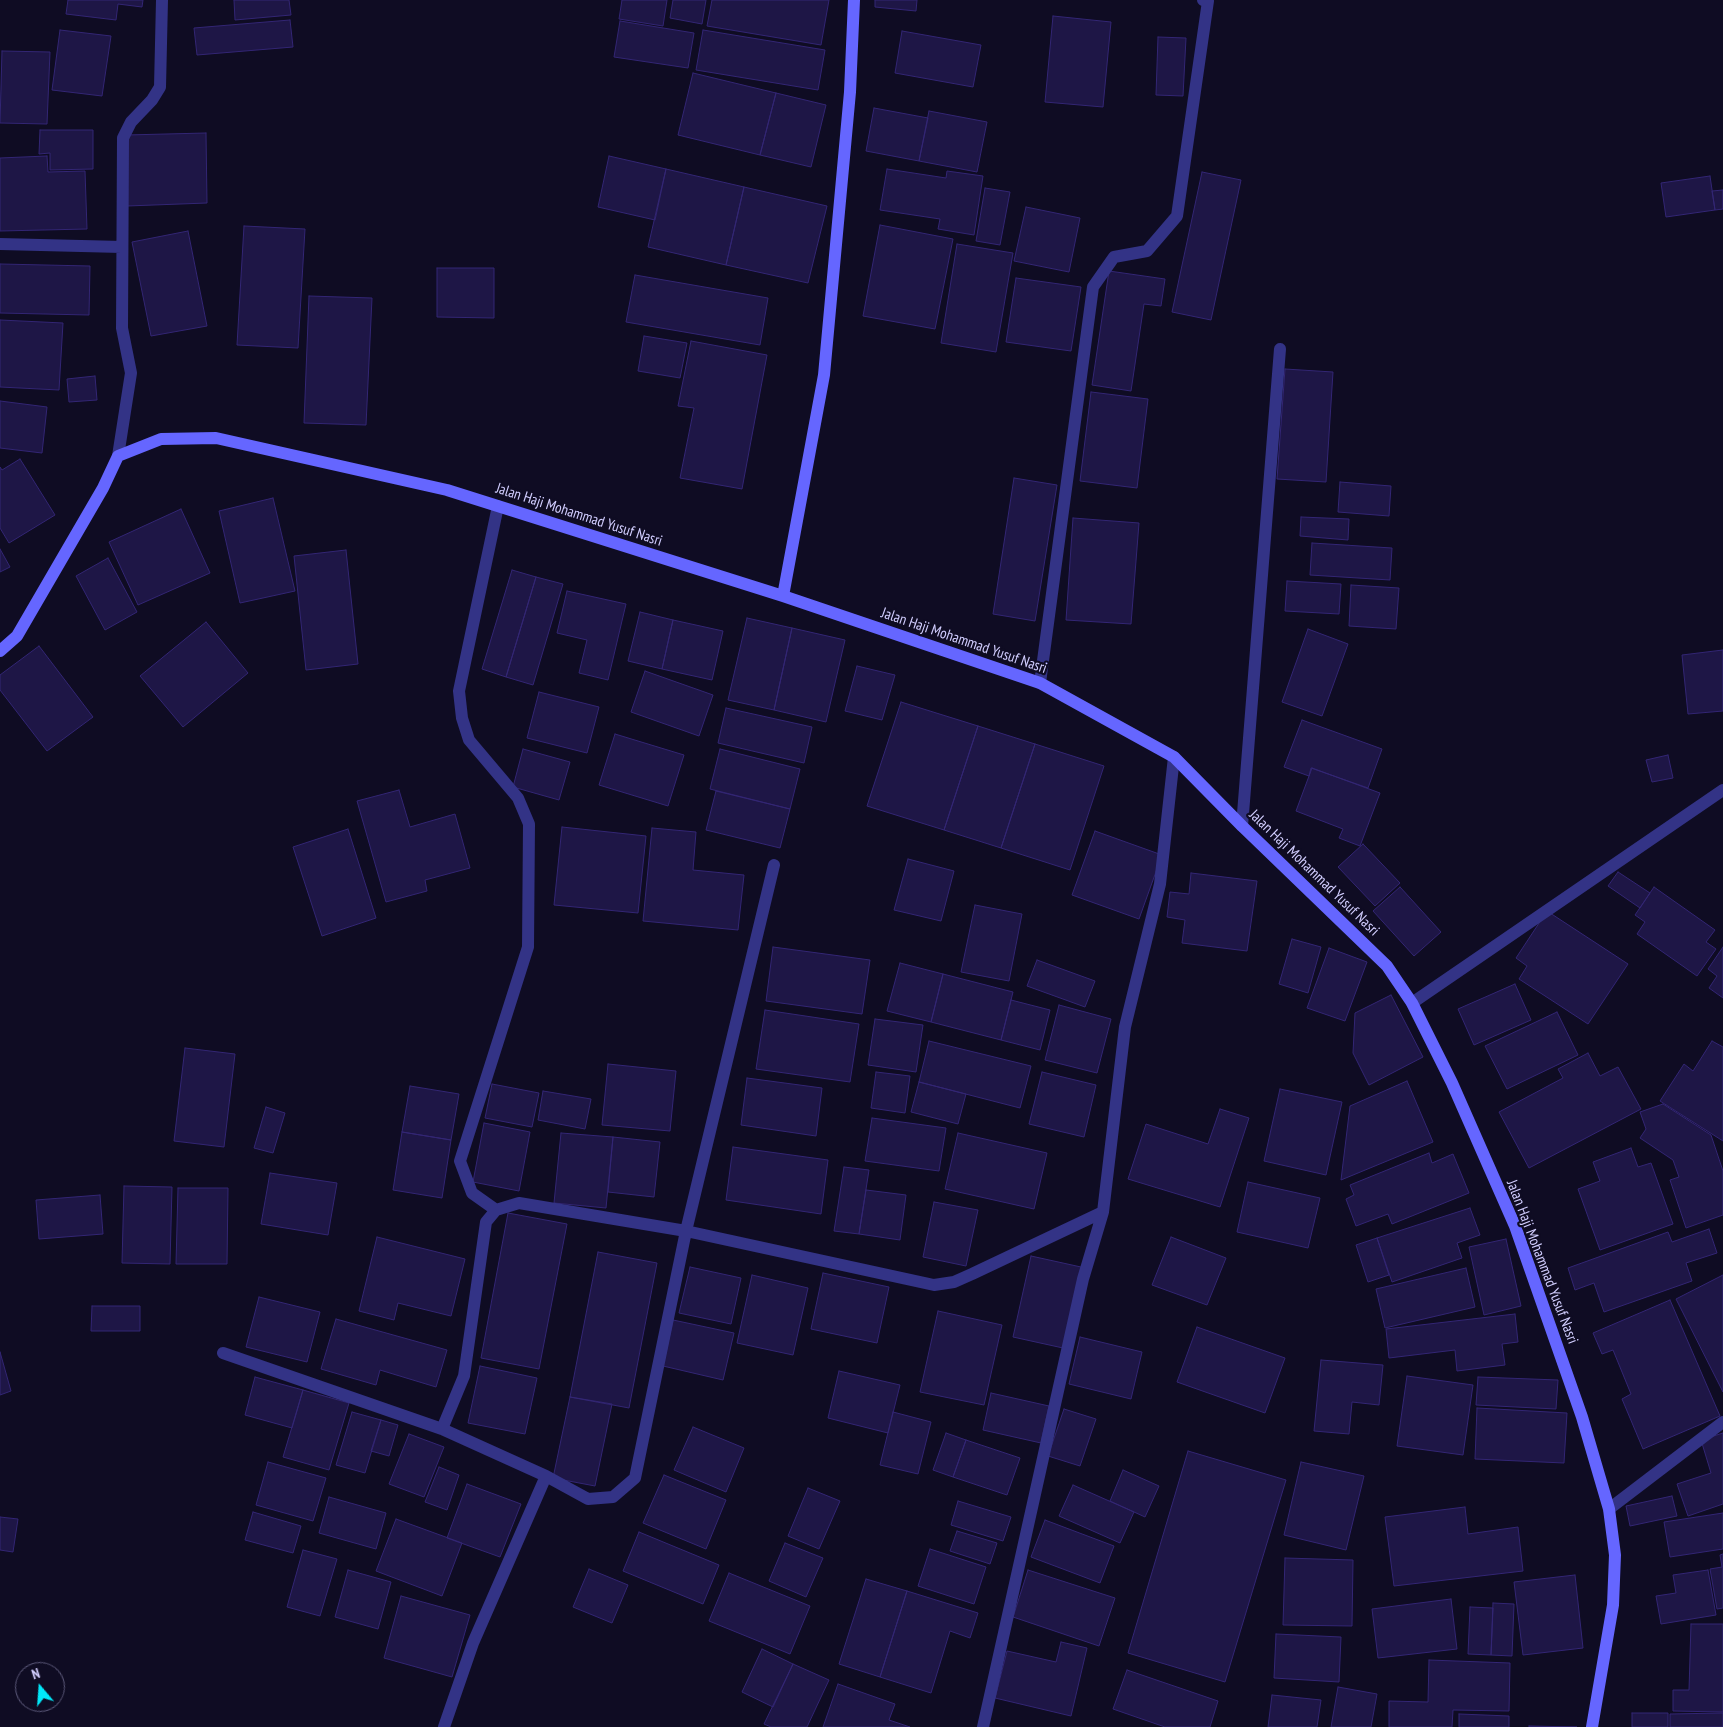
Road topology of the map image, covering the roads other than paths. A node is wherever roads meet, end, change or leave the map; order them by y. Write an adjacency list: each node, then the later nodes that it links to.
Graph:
1 (162, 0): 5 (street)
2 (854, 0): 9 (street)
3 (1203, 0): 11 (street)
4 (0, 244): 5 (street)
5 (122, 247): 7 (street)
6 (1280, 349): 14 (street)
7 (118, 456): 8 (street, Jalan Haji Mohammad Yusuf Nasri); 10 (street)
8 (498, 506): 9 (street, Jalan Haji Mohammad Yusuf Nasri); 17 (street)
9 (782, 596): 11 (street, Jalan Haji Mohammad Yusuf Nasri)
10 (0, 651)
11 (1040, 683): 12 (street, Jalan Haji Mohammad Yusuf Nasri)
12 (1174, 758): 14 (street, Jalan Haji Mohammad Yusuf Nasri); 18 (street)
13 (1723, 790): 16 (street)
14 (1242, 826): 16 (street, Jalan Haji Mohammad Yusuf Nasri)
15 (774, 865): 19 (street)
16 (1412, 1003): 24 (street, Jalan Haji Mohammad Yusuf Nasri)
17 (496, 1210): 19 (street); 22 (street)
18 (1103, 1212): 19 (street); 26 (street)
19 (686, 1231): 23 (street)
20 (222, 1352): 22 (street)
21 (1723, 1422): 24 (street)
22 (442, 1428): 23 (street)
23 (546, 1476): 25 (street)
24 (1609, 1509): 27 (street, Jalan Haji Mohammad Yusuf Nasri)
25 (444, 1727)
26 (984, 1727)
27 (1592, 1727)

